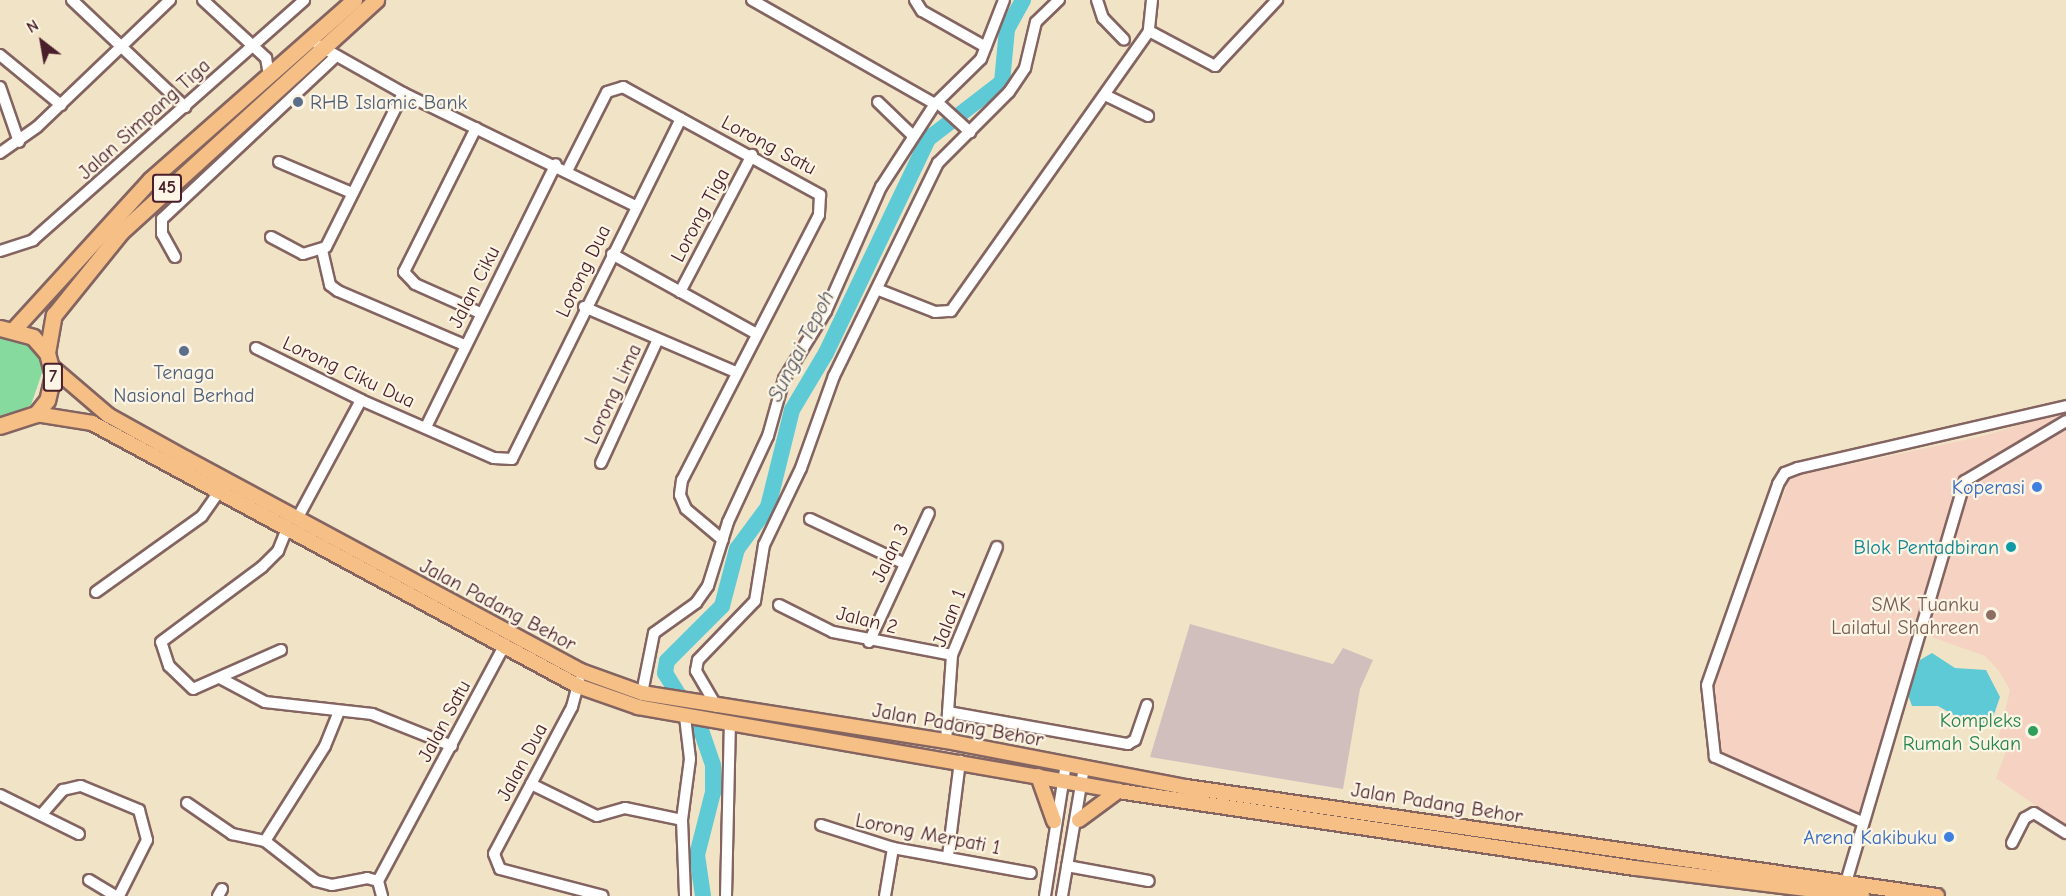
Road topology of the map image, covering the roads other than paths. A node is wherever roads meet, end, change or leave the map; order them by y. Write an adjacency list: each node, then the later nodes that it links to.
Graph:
1 (72, 0): 18 (street)
2 (170, 0): 18 (street)
3 (203, 0): 17 (street)
4 (303, 0): 17 (street, Jalan Simpang Tiga)
5 (354, 0): 16 (highway, 45)
6 (376, 0): 16 (highway, 45)
7 (752, 0): 27 (street)
8 (915, 0): 19 (street)
9 (1004, 0): 19 (street)
10 (1059, 0): 33 (street)
11 (1097, 0): 15 (street)
12 (1152, 0): 14 (street)
13 (1277, 0): 14 (street)
14 (1149, 31): 25 (street)
15 (1124, 40)
16 (316, 43): 21 (street); 22 (highway, 45); 36 (highway, 45)
17 (252, 45): 22 (street); 29 (street, Jalan Simpang Tiga)
18 (124, 46): 28 (street); 29 (street)
19 (986, 47): 27 (street)
20 (0, 55): 28 (street)
21 (336, 56): 24 (street); 40 (street)
22 (269, 75): 54 (highway, 45)
23 (0, 87): 35 (street)
24 (403, 93): 32 (street); 43 (street)
25 (1105, 95): 30 (street); 50 (street)
26 (878, 102): 34 (street)
27 (938, 104): 33 (street); 34 (street)
28 (61, 105): 35 (street)
29 (185, 107): 46 (street, Jalan Simpang Tiga)
30 (1149, 116)
31 (681, 119): 38 (street, Lorong Satu); 42 (street, Lorong Satu); 44 (street, Lorong Dua)
32 (476, 128): 41 (street); 53 (street)
33 (966, 128): 50 (street)
34 (912, 135): 73 (street)
35 (19, 142): 37 (street)
36 (210, 149): 40 (street); 59 (highway, 45)
37 (0, 153)
38 (752, 155): 51 (street, Lorong Tiga); 55 (street, Lorong Satu)
39 (279, 162): 43 (street)
40 (223, 164): 49 (street)
41 (556, 164): 42 (street); 53 (street, Jalan Ciku)
42 (568, 169): 44 (street)
43 (352, 193): 47 (street)
44 (636, 206): 48 (street, Lorong Dua)
45 (271, 237): 47 (street)
46 (0, 251)
47 (319, 251): 57 (street)
48 (612, 254): 51 (street); 52 (street, Lorong Dua)
49 (175, 256)
50 (879, 290): 87 (street)
51 (681, 292): 55 (street)
52 (584, 307): 56 (street); 67 (street, Lorong Dua)
53 (480, 314): 57 (street, Jalan Ciku)
54 (7, 328): 59 (highway, 7)
55 (755, 333): 60 (street, Lorong Satu)
56 (657, 341): 60 (street); 68 (street, Lorong Lima)
57 (464, 345): 66 (street, Jalan Ciku)
58 (256, 348): 61 (street, Lorong Ciku Dua)
59 (49, 360): 63 (highway, 7); 72 (main road, Jalan Padang Behor)
60 (733, 372): 73 (street, Lorong Satu)
61 (361, 400): 66 (street, Lorong Ciku Dua); 72 (street)
62 (2066, 406): 108 (street)
63 (36, 414): 65 (highway, 7); 69 (main road, Jalan Padang Behor)
64 (2066, 421): 108 (street)
65 (1, 427)
66 (426, 427): 67 (street, Lorong Ciku Dua)
67 (524, 442)
68 (601, 463)
69 (219, 492): 72 (main road, Jalan Padang Behor); 76 (street)
70 (929, 513): 75 (street, Jalan 3)
71 (810, 519): 75 (street)
72 (292, 524): 79 (main road, Jalan Padang Behor); 82 (main road, Jalan Padang Behor); 83 (street)
73 (723, 540): 85 (street)
74 (997, 547): 81 (street, Jalan 1)
75 (903, 563): 78 (street, Jalan 3)
76 (96, 592)
77 (778, 605): 78 (street, Jalan 2)
78 (869, 642): 81 (street, Jalan 2)
79 (504, 646): 84 (main road, Jalan Padang Behor); 93 (street, Jalan Satu)
80 (281, 650): 83 (street)
81 (952, 655): 89 (street, Jalan 1)
82 (580, 671): 84 (street, Jalan Dua); 85 (main road, Jalan Padang Behor)
83 (220, 678): 88 (street)
84 (578, 686): 90 (main road, Jalan Padang Behor); 99 (street, Jalan Dua)
85 (642, 693): 87 (main road, Jalan Padang Behor)
86 (1147, 705): 89 (street)
87 (713, 707): 92 (main road, Jalan Padang Behor)
88 (339, 711): 93 (street); 112 (street)
89 (948, 712): 92 (street, Jalan 1)
90 (685, 717): 91 (main road, Jalan Padang Behor); 105 (street)
91 (726, 723): 94 (main road, Jalan Padang Behor); 127 (street)
92 (946, 741): 95 (main road, Jalan Padang Behor)
93 (452, 746): 120 (street, Jalan Satu)
94 (960, 761): 97 (main road, Jalan Padang Behor); 115 (street)
95 (1066, 764): 96 (main road, Jalan Padang Behor); 98 (street)
96 (1084, 766): 100 (street); 118 (main road, Jalan Padang Behor)
97 (1038, 776): 98 (main road, Jalan Padang Behor); 107 (main road)
98 (1064, 781): 100 (main road, Jalan Padang Behor); 107 (street)
99 (531, 784): 105 (street); 125 (street, Jalan Dua)
100 (1082, 784): 101 (main road, Jalan Padang Behor); 106 (street)
101 (1118, 791): 106 (main road); 122 (main road, Jalan Padang Behor)
102 (0, 795): 104 (street)
103 (187, 803): 112 (street)
104 (42, 814): 111 (street); 123 (street)
105 (682, 820): 126 (street)
106 (1079, 820): 116 (street)
107 (1054, 821): 129 (street)
108 (1863, 822): 118 (street)
109 (820, 825): 114 (street, Lorong Merpati 1)
110 (2066, 833): 113 (street)
111 (79, 834)
112 (265, 841): 120 (street)
113 (2012, 843)
114 (893, 848): 115 (street, Lorong Merpati 1); 128 (street)
115 (948, 856): 117 (street, Lorong Merpati 1)
116 (1067, 866): 121 (street); 130 (street)
117 (1031, 873)
118 (1847, 879): 122 (main road); 131 (main road, Jalan Padang Behor)
119 (89, 880): 123 (street)
120 (378, 881): 124 (street)
121 (1149, 881)
122 (1858, 895)
123 (118, 896)
124 (382, 896)
125 (603, 896)
126 (685, 896)
127 (726, 896)
128 (885, 896)
129 (1045, 896)
130 (1062, 896)
131 (1937, 896)

